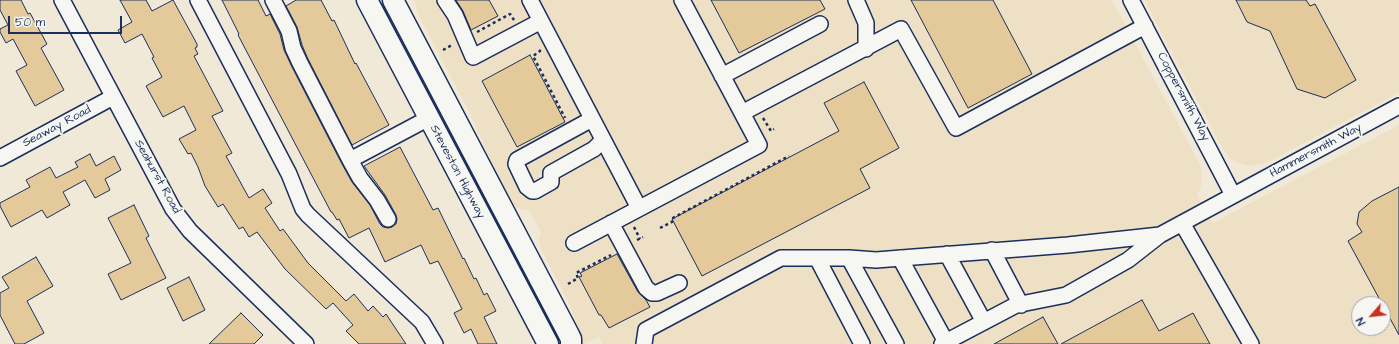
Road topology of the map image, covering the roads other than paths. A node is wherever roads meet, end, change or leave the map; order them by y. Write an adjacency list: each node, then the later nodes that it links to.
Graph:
1 (62, 0): 18 (street, Seahurst Road)
2 (198, 0): 43 (street)
3 (273, 0): 25 (street)
4 (367, 0): 21 (main road, Steveston Highway)
5 (393, 0): 13 (main road, Steveston Highway)
6 (407, 0): 13 (main road)
7 (445, 0): 12 (street)
8 (530, 0): 12 (street)
9 (682, 0): 17 (street)
10 (856, 0): 16 (street)
11 (1131, 0): 15 (street, Coppersmith Way)
12 (541, 21): 22 (street)
13 (406, 24): 45 (main road, Steveston Highway)
14 (820, 24): 17 (street)
15 (1145, 26): 16 (street); 26 (street, Coppersmith Way)
16 (866, 48): 20 (street)
17 (722, 76): 20 (street)
18 (114, 97): 24 (street, Seaway Road); 42 (street, Seahurst Road)
19 (1399, 106): 26 (street, Hammersmith Way)
20 (742, 113): 27 (street)
21 (429, 118): 25 (street); 44 (main road, Steveston Highway)
22 (592, 119): 23 (street); 23 (street)
23 (603, 140): 27 (street)
24 (0, 158)
25 (350, 160): 28 (street)
26 (1233, 195): 30 (street, Hammersmith Way)
27 (639, 208): 29 (street)
28 (388, 220)
29 (611, 223): 32 (street); 38 (street)
30 (1182, 223): 31 (street, Hammersmith Way); 49 (street)
31 (1160, 234): 33 (street); 39 (street)
32 (574, 243)
33 (992, 250): 34 (street); 39 (street)
34 (947, 254): 37 (street); 40 (street)
35 (817, 258): 36 (street); 46 (street); 47 (street)
36 (849, 258): 37 (street); 48 (street)
37 (900, 258): 41 (street)
38 (678, 282)
39 (1020, 305): 40 (street)
40 (984, 322): 41 (street)
41 (944, 343)
42 (306, 344)
43 (435, 344)
44 (548, 344)
45 (571, 344)
46 (644, 344)
47 (862, 344)
48 (896, 344)
49 (1251, 344)

